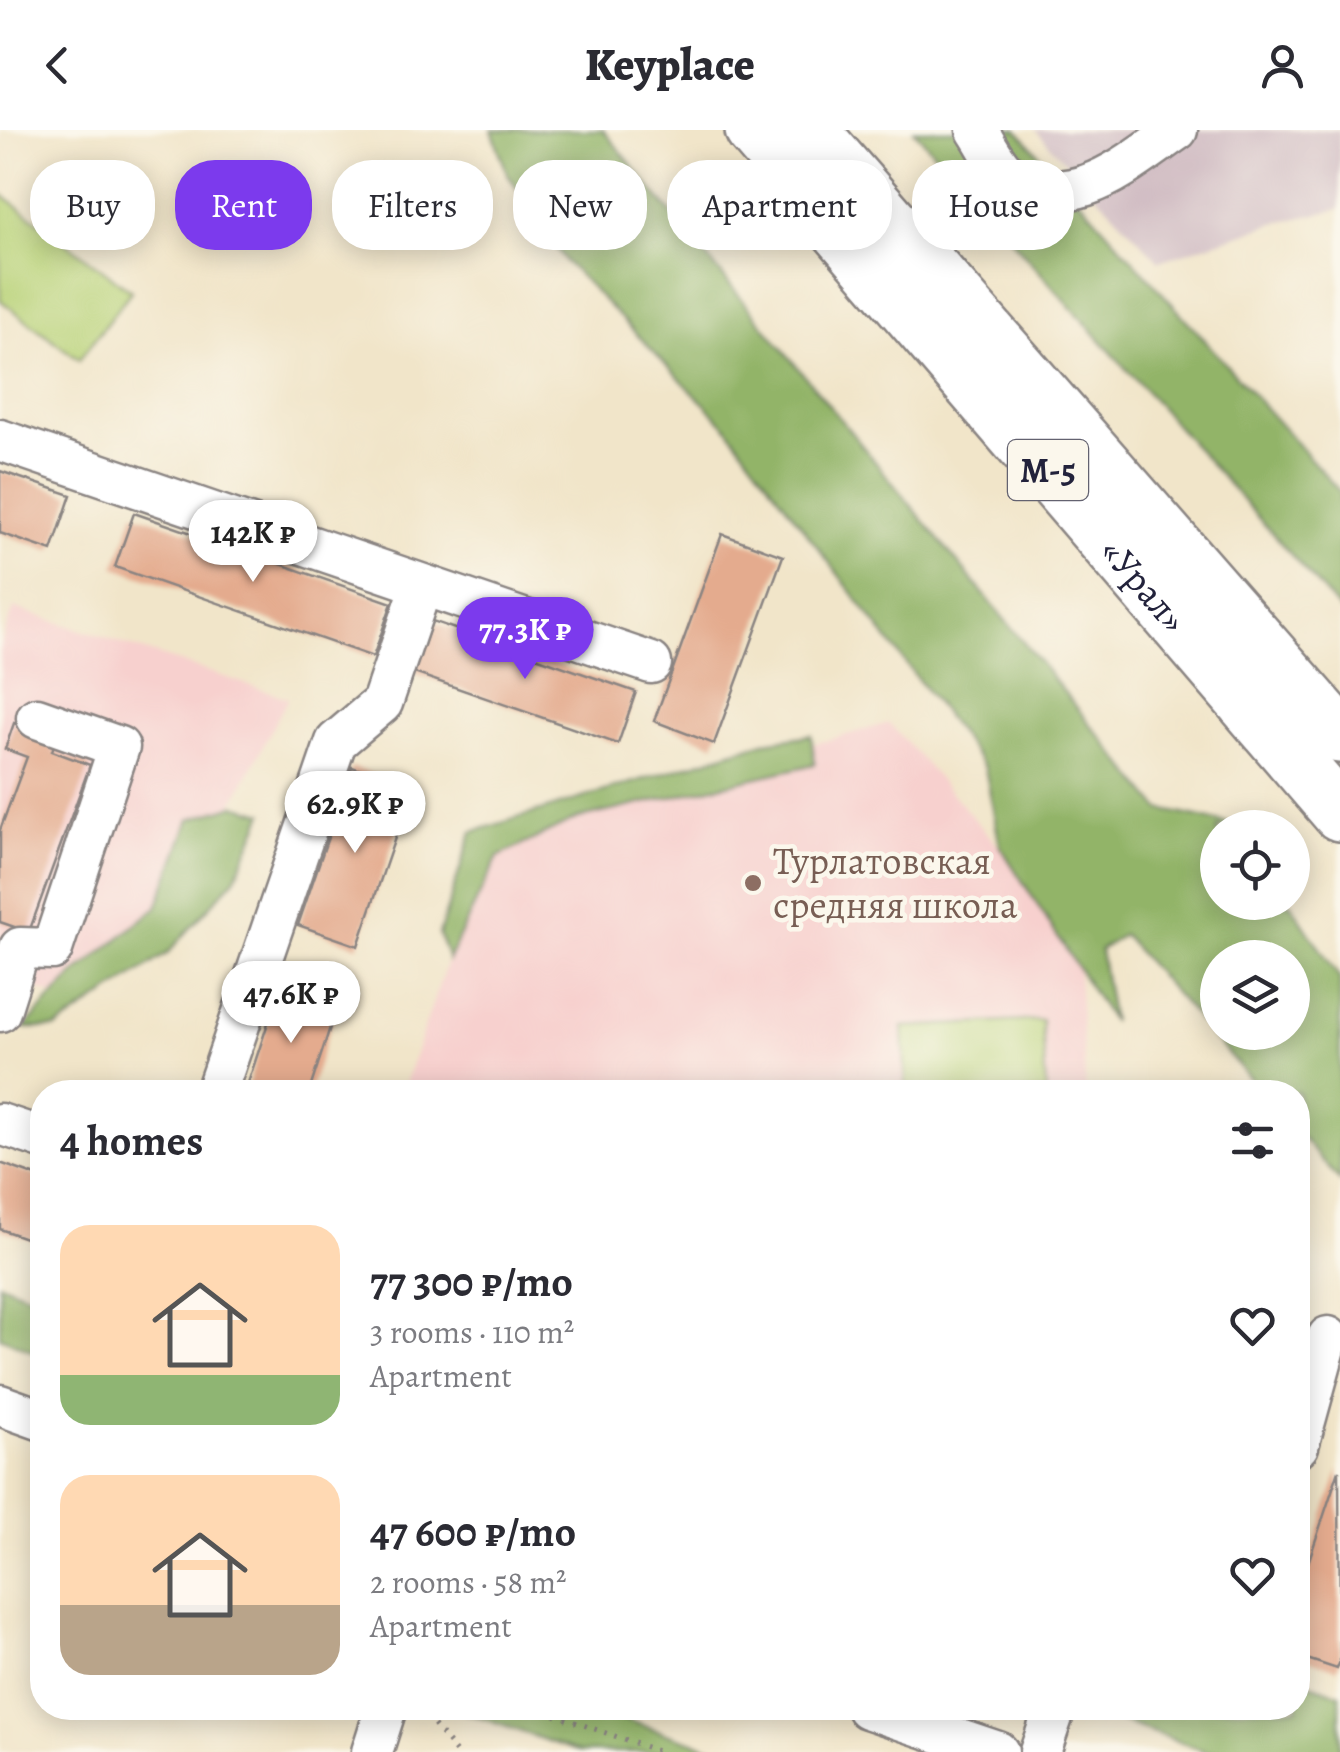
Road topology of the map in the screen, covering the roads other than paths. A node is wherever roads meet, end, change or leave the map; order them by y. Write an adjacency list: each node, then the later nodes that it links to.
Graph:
1 (753, 130): 10 (highway, «Урал» / М-5)
2 (810, 130): 9 (highway, «Урал» / М-5)
3 (1177, 130): 4 (street)
4 (980, 131)
5 (0, 440): 6 (street)
6 (422, 585): 7 (street); 12 (street)
7 (651, 663)
8 (36, 718): 11 (street)
9 (1340, 735)
10 (1340, 813)
11 (0, 1011)
12 (220, 1080)
13 (0, 1124): 14 (street)
14 (30, 1134)
15 (1322, 1335): 16 (street)
16 (1310, 1390)
17 (0, 1405): 18 (street)
18 (30, 1416)
19 (400, 1720): 22 (street)
20 (903, 1720): 23 (street)
21 (1051, 1720): 24 (street)
22 (372, 1752)
23 (998, 1752)
24 (1040, 1752)

